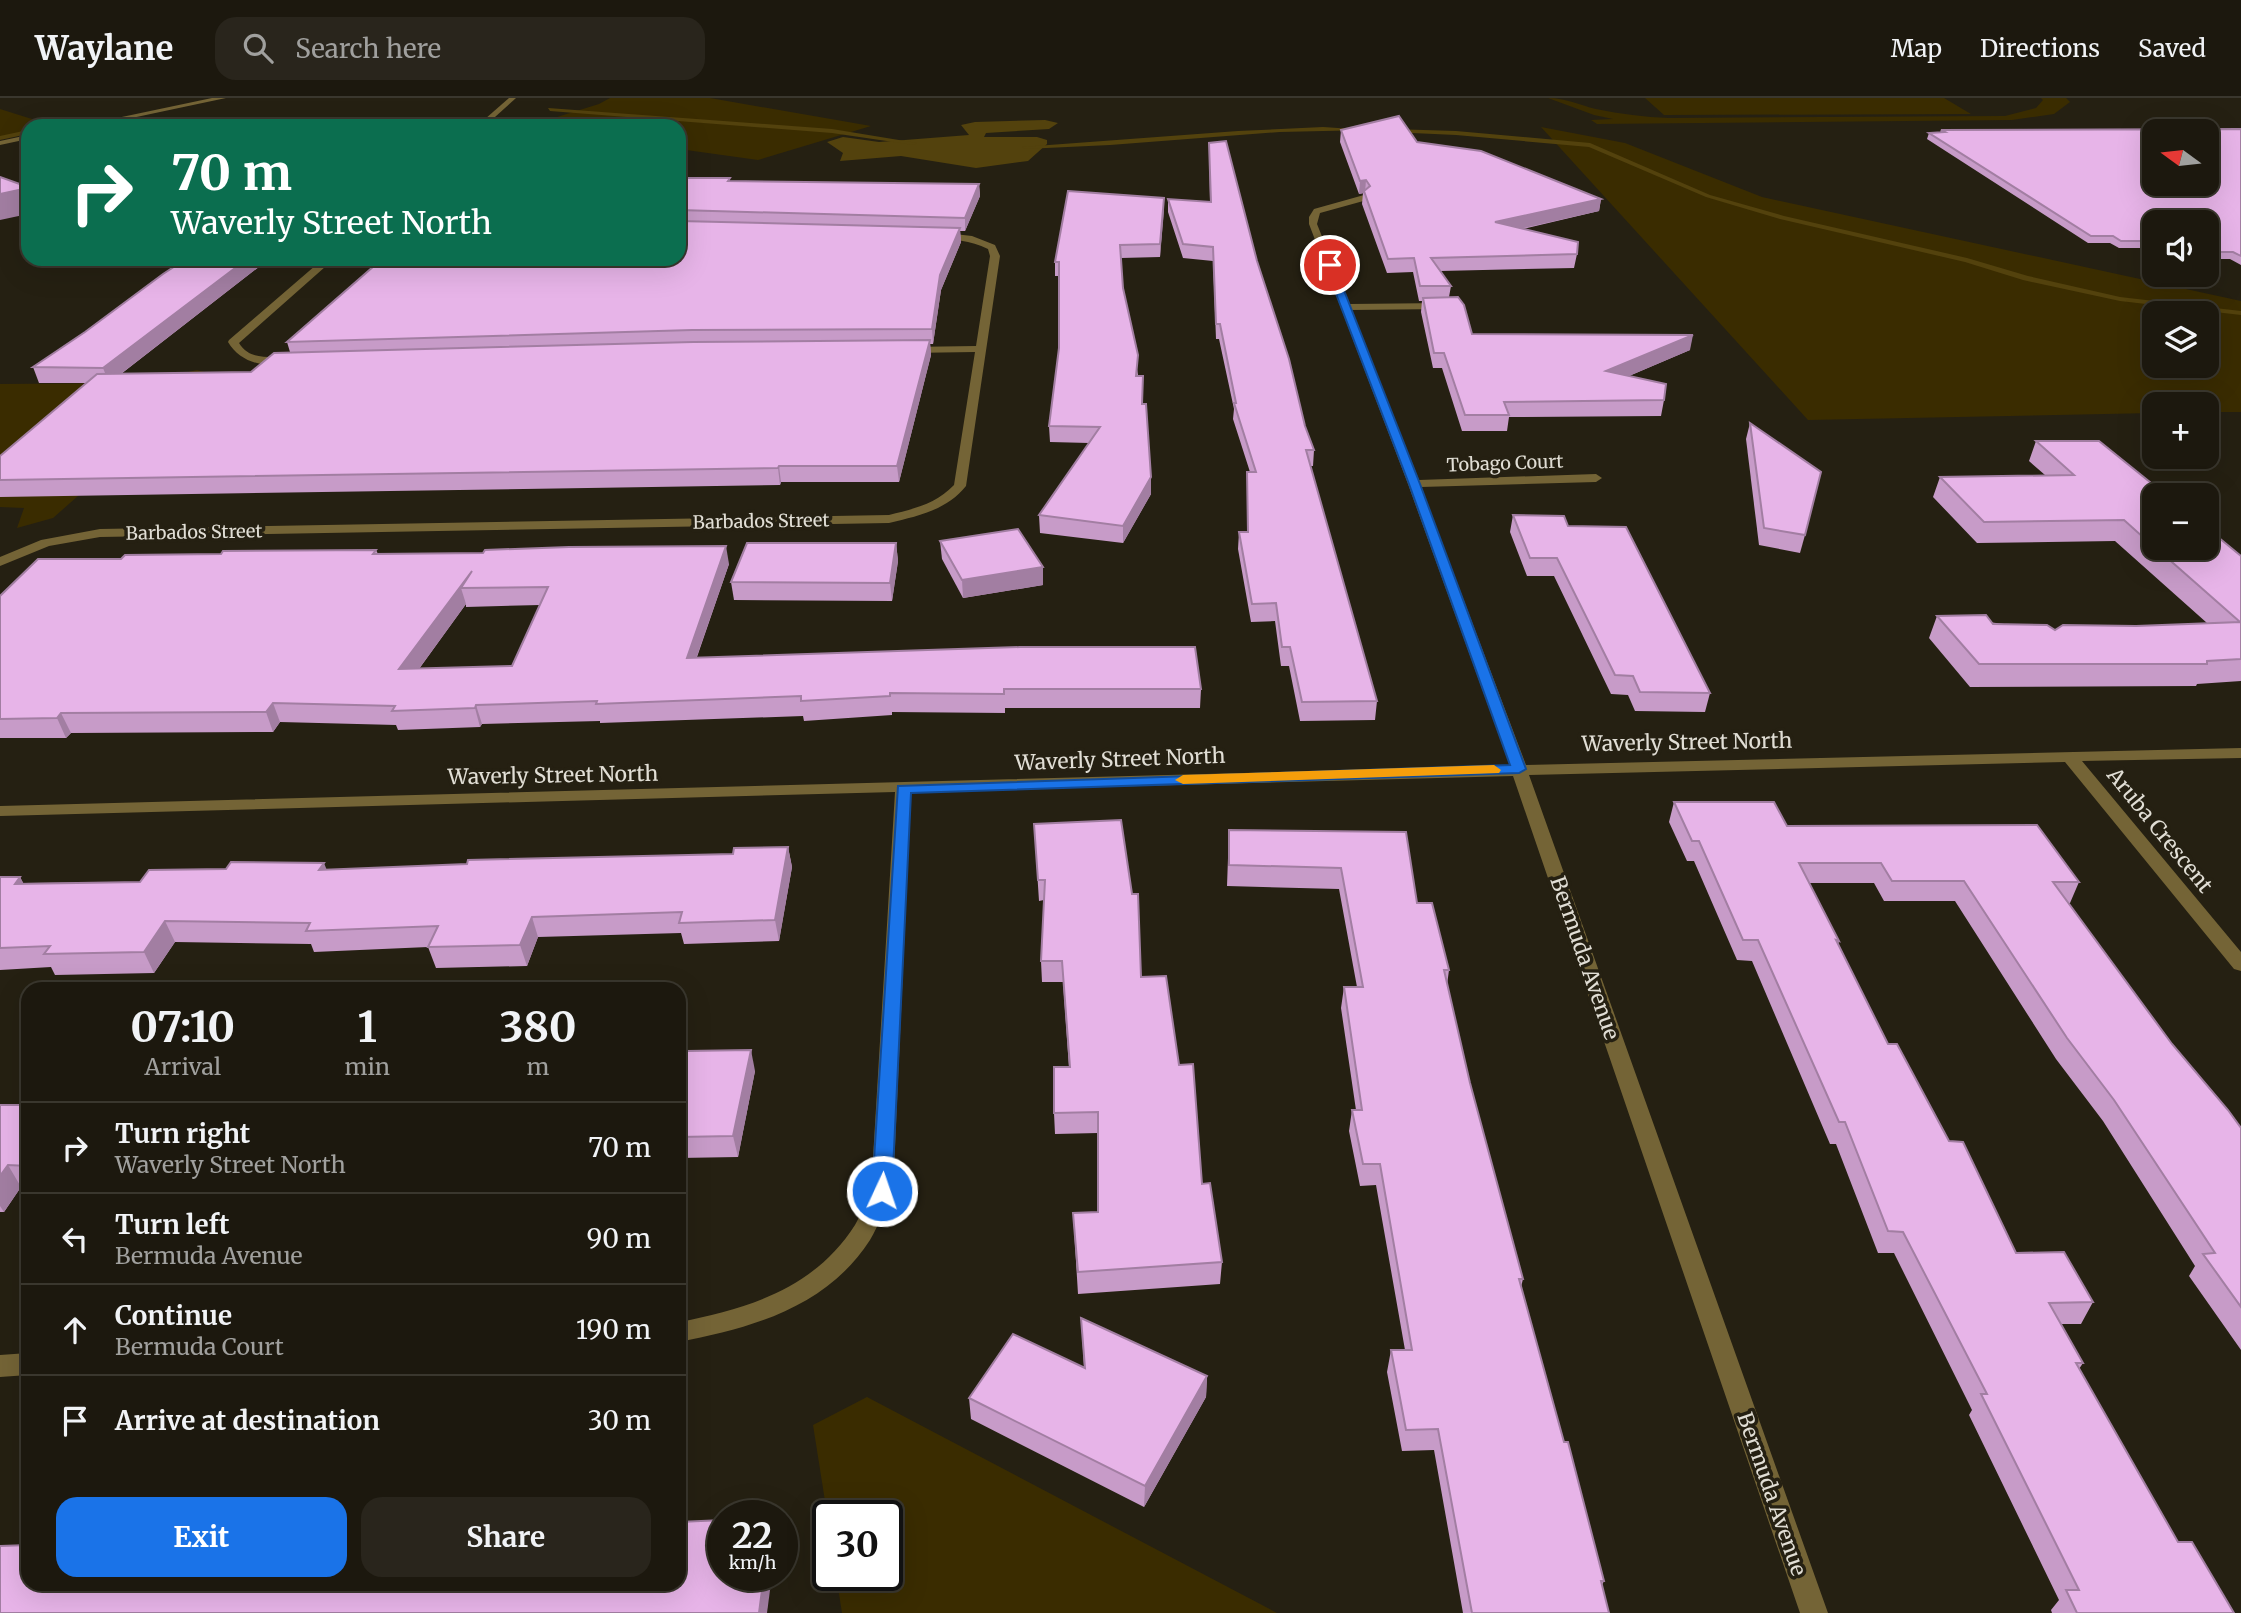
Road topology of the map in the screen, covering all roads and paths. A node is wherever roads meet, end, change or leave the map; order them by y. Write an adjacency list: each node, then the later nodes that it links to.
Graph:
1 (223, 98): 3 (street)
2 (513, 98): 4 (street)
3 (118, 119)
4 (489, 119)
5 (21, 138): 6 (street)
6 (0, 143)
7 (1364, 198): 11 (street, Bermuda Avenue)
8 (927, 234): 12 (street, Barbados Street)
9 (321, 266): 14 (street)
10 (1460, 306): 11 (street)
11 (1347, 307): 16 (street, Bermuda Avenue)
12 (982, 349): 13 (street); 17 (street, Barbados Street)
13 (900, 350)
14 (295, 362)
15 (1596, 478): 16 (street, Tobago Court)
16 (1415, 484): 20 (street, Bermuda Avenue)
17 (0, 562)
18 (2241, 753): 19 (street, Waverly Street North)
19 (2070, 757): 20 (street, Waverly Street North); 23 (street, Aruba Crescent)
20 (1519, 769): 21 (street, Waverly Street North); 27 (street, Bermuda Avenue)
21 (903, 789): 22 (street, Waverly Street North); 24 (street)
22 (0, 811)
23 (2241, 965)
24 (686, 1331)
25 (21, 1364): 26 (street)
26 (0, 1366)
27 (1814, 1613)

